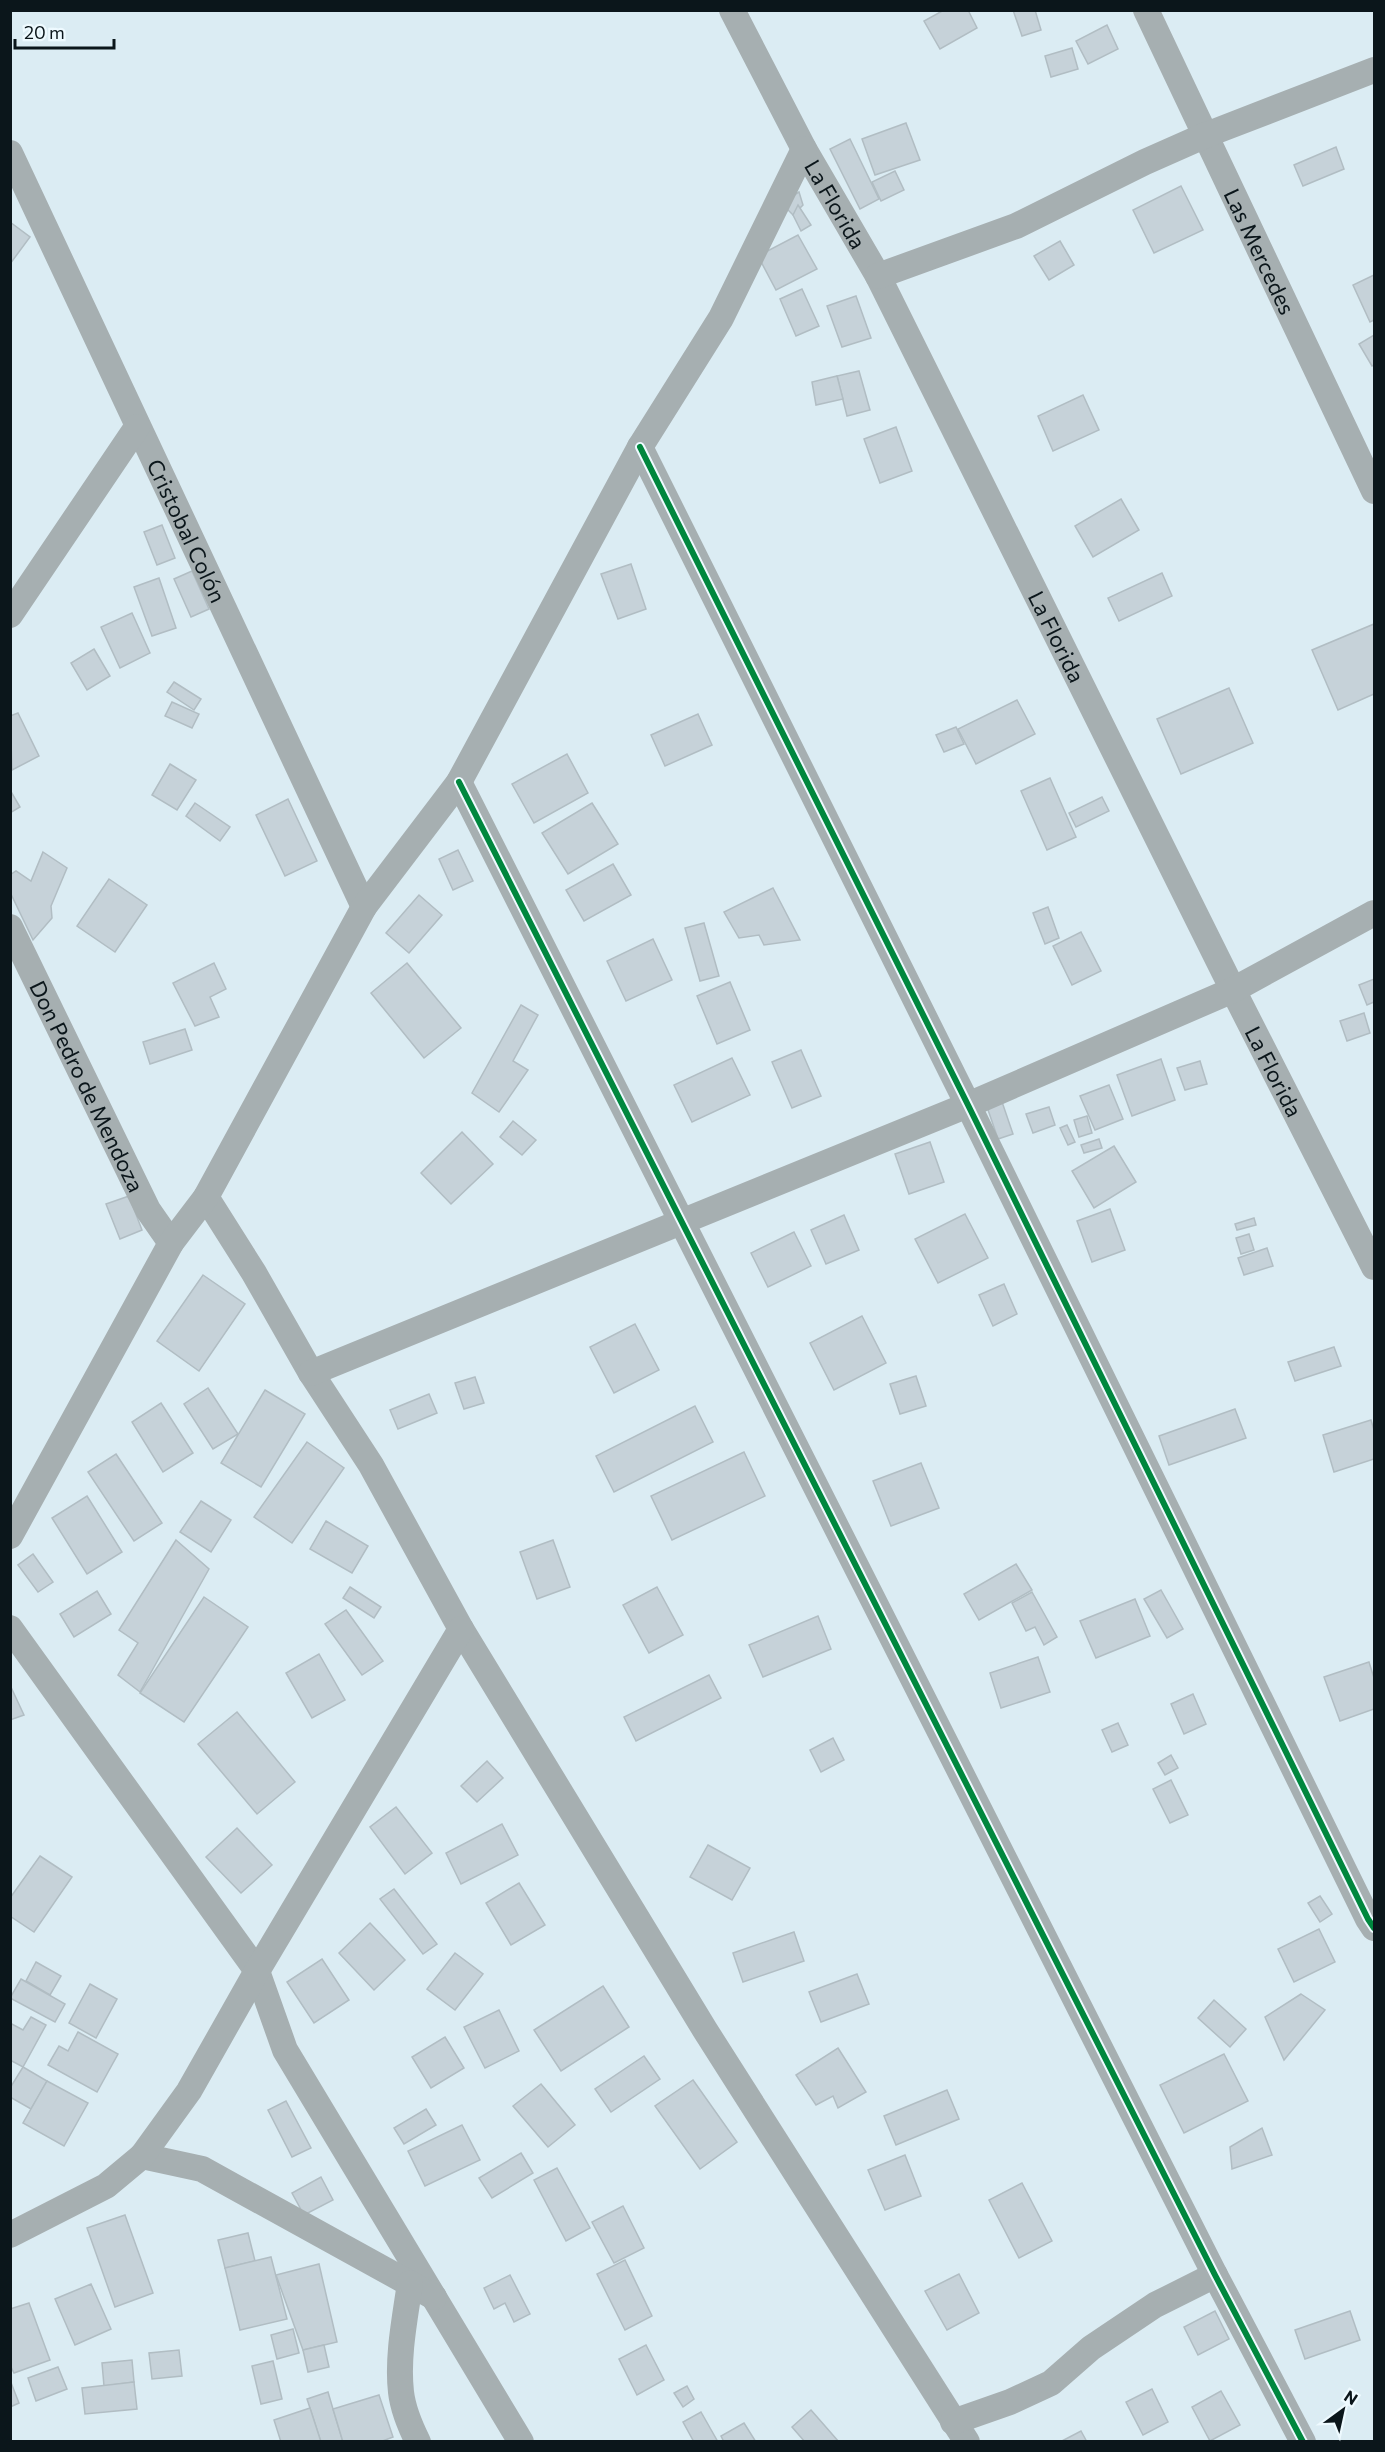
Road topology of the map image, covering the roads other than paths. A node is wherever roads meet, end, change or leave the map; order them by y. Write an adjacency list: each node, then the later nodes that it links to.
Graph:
1 (732, 10): 5 (street, La Florida)
2 (1146, 10): 4 (street, Las Mercedes)
3 (1374, 70): 4 (street)
4 (1206, 135): 7 (street); 10 (street, Las Mercedes)
5 (804, 149): 7 (street, La Florida); 9 (street)
6 (10, 153): 8 (street, Cristobal Colón)
7 (878, 276): 16 (street, La Florida)
8 (137, 427): 11 (street); 13 (street, Cristobal Colón)
9 (640, 447): 12 (street); 17 (street)
10 (1373, 486)
11 (10, 615)
12 (459, 782): 13 (street); 19 (street)
13 (364, 907): 18 (street)
14 (1374, 913): 16 (street)
15 (10, 927): 20 (street, Don Pedro de Mendoza)
16 (1233, 990): 17 (street); 21 (street, La Florida)
17 (968, 1105): 19 (street); 26 (street)
18 (206, 1197): 20 (street); 22 (street)
19 (681, 1221): 22 (street); 30 (street)
20 (171, 1243): 23 (street)
21 (1374, 1267)
22 (311, 1373): 25 (street)
23 (10, 1536)
24 (10, 1628): 27 (street)
25 (461, 1629): 27 (street); 33 (street)
26 (1374, 1928)
27 (257, 1971): 28 (street); 32 (street)
28 (142, 2156): 29 (street); 31 (street)
29 (10, 2235)
30 (1215, 2275): 33 (street); 36 (street)
31 (410, 2283): 32 (street); 34 (street)
32 (436, 2298): 35 (street)
33 (960, 2432)
34 (418, 2442)
35 (521, 2442)
36 (1303, 2442)

